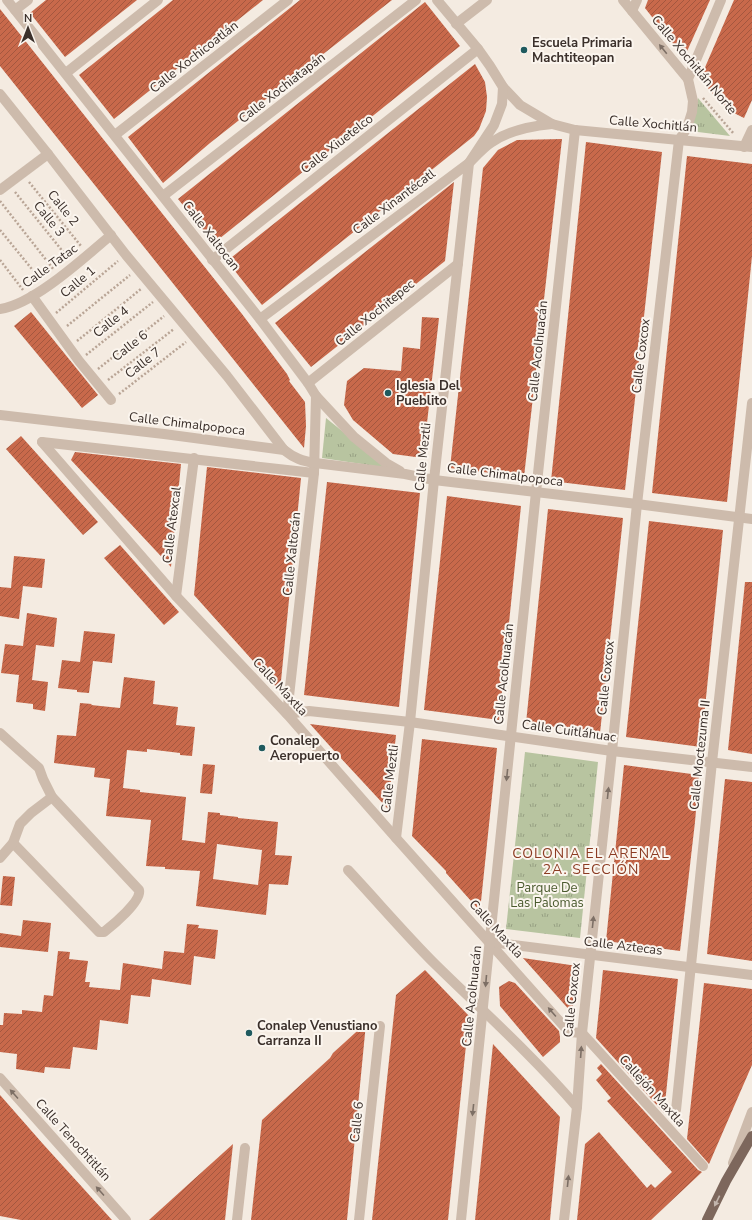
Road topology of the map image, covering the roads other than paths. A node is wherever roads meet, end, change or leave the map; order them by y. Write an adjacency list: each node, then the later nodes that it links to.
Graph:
1 (8, 0): 11 (street, Calle Xaltocan)
2 (28, 0): 11 (street)
3 (158, 0): 15 (street)
4 (288, 0): 22 (street, Calle Xochicoatlán)
5 (416, 0): 28 (street, Calle Xochiatapán)
6 (437, 0): 13 (street)
7 (487, 0): 13 (street)
8 (623, 0): 12 (street, Calle Xochitlán Norte)
9 (637, 0): 12 (street)
10 (721, 0): 16 (street)
11 (15, 10): 15 (street, Calle Xaltocan)
12 (632, 11): 16 (street, Calle Xochitlán Norte, one-way to 12)
13 (456, 24): 14 (street)
14 (478, 49): 17 (street); 30 (street, Calle Xiuetelco)
15 (66, 73): 22 (street, Calle Xaltocan)
16 (688, 79): 23 (street)
17 (503, 87): 19 (street); 26 (street, Calle Meztli)
18 (0, 94): 25 (street)
19 (552, 124): 20 (street, Calle Xochitlán); 26 (street, Calle Xinantécatl)
20 (575, 130): 23 (street, Calle Xochitlán); 45 (street, Calle Acolhuacán)
21 (752, 130): 24 (street)
22 (115, 135): 28 (street, Calle Xaltocan)
23 (679, 140): 24 (street, Calle Xochitlán); 46 (street, Calle Coxcox)
24 (748, 147)
25 (48, 154): 27 (street); 29 (street)
26 (469, 163): 31 (street, Calle Meztli); 34 (street, Calle Xinantécatl)
27 (4, 187)
28 (163, 196): 30 (street, Calle Xaltocan)
29 (111, 235): 32 (street, Calle Tatac); 40 (street)
30 (212, 260): 34 (street, Calle Xaltocan)
31 (458, 264): 35 (street, Calle Xochitepec); 44 (street, Calle Meztli)
32 (31, 297): 33 (street, Calle Tatac); 37 (street)
33 (0, 309)
34 (260, 319): 35 (street, Calle Xaltocan)
35 (308, 383): 36 (street, Calle Xaltocan)
36 (316, 396): 42 (street, Calle Xaltocán); 43 (street, Calle Xaltocan)
37 (111, 400)
38 (752, 403): 47 (street, Calle Moctezuma II)
39 (0, 415): 40 (street, Calle Chimalpopoca)
40 (284, 450): 42 (street, Calle Chimalpopoca)
41 (194, 458): 42 (street); 49 (street, Calle Atexcal); 49 (street, Calle Maxtla)
42 (314, 468): 43 (street, Calle Chimalpopoca); 50 (street, Calle Xaltocán)
43 (405, 474): 44 (street, Calle Chimalpopoca)
44 (434, 480): 45 (street, Calle Chimalpopoca); 51 (street, Calle Meztli)
45 (536, 492): 46 (street, Calle Chimalpopoca); 53 (street, Calle Acolhuacán)
46 (636, 504): 47 (street, Calle Chimalpopoca); 54 (street, Calle Coxcox)
47 (740, 517): 48 (street, Calle Chimalpopoca); 55 (street, Calle Moctezuma II)
48 (752, 519)
49 (176, 596): 50 (street, Calle Maxtla)
50 (288, 714): 51 (street, Calle Cuitláhuac); 58 (street, Calle Maxtla)
51 (410, 722): 53 (street, Calle Cuitláhuac); 58 (street, Calle Meztli)
52 (0, 733): 57 (street)
53 (511, 736): 54 (street, Calle Cuitláhuac); 62 (street, Calle Acolhuacán, one-way to 62)
54 (612, 751): 55 (street, Calle Cuitláhuac); 63 (street, Calle Coxcox, one-way to 54)
55 (712, 762): 56 (street, Calle Cuitláhuac); 64 (street, Calle Moctezuma II)
56 (752, 768)
57 (52, 797): 59 (street); 59 (street)
58 (396, 838): 62 (street, Calle Maxtla)
59 (13, 843): 60 (street)
60 (0, 858)
61 (348, 870): 66 (street)
62 (490, 942): 63 (street, Calle Aztecas); 66 (street, Calle Acolhuacán, one-way to 66); 68 (street, Calle Maxtla, one-way to 62)
63 (590, 954): 64 (street, Calle Aztecas); 68 (street, Calle Coxcox)
64 (691, 967): 65 (street, Calle Aztecas); 71 (street, Calle Moctezuma II)
65 (752, 975)
66 (484, 1010): 70 (street); 80 (street, Calle Acolhuacán, one-way to 80)
67 (380, 1026): 79 (street, Calle 6)
68 (582, 1033): 70 (street, Calle Coxcox, one-way to 68); 75 (street, Callejón Maxtla)
69 (0, 1078): 77 (street, Calle Tenochtitlán, one-way to 69)
70 (577, 1107): 81 (street, Calle Coxcox, one-way to 70)
71 (676, 1110)
72 (752, 1112): 76 (street)
73 (752, 1136): 76 (main road)
74 (245, 1148): 78 (street)
75 (703, 1166)
76 (726, 1181): 82 (main road, one-way to 82)
77 (126, 1220)
78 (237, 1220)
79 (359, 1220)
80 (461, 1220)
81 (564, 1220)
82 (707, 1220)

